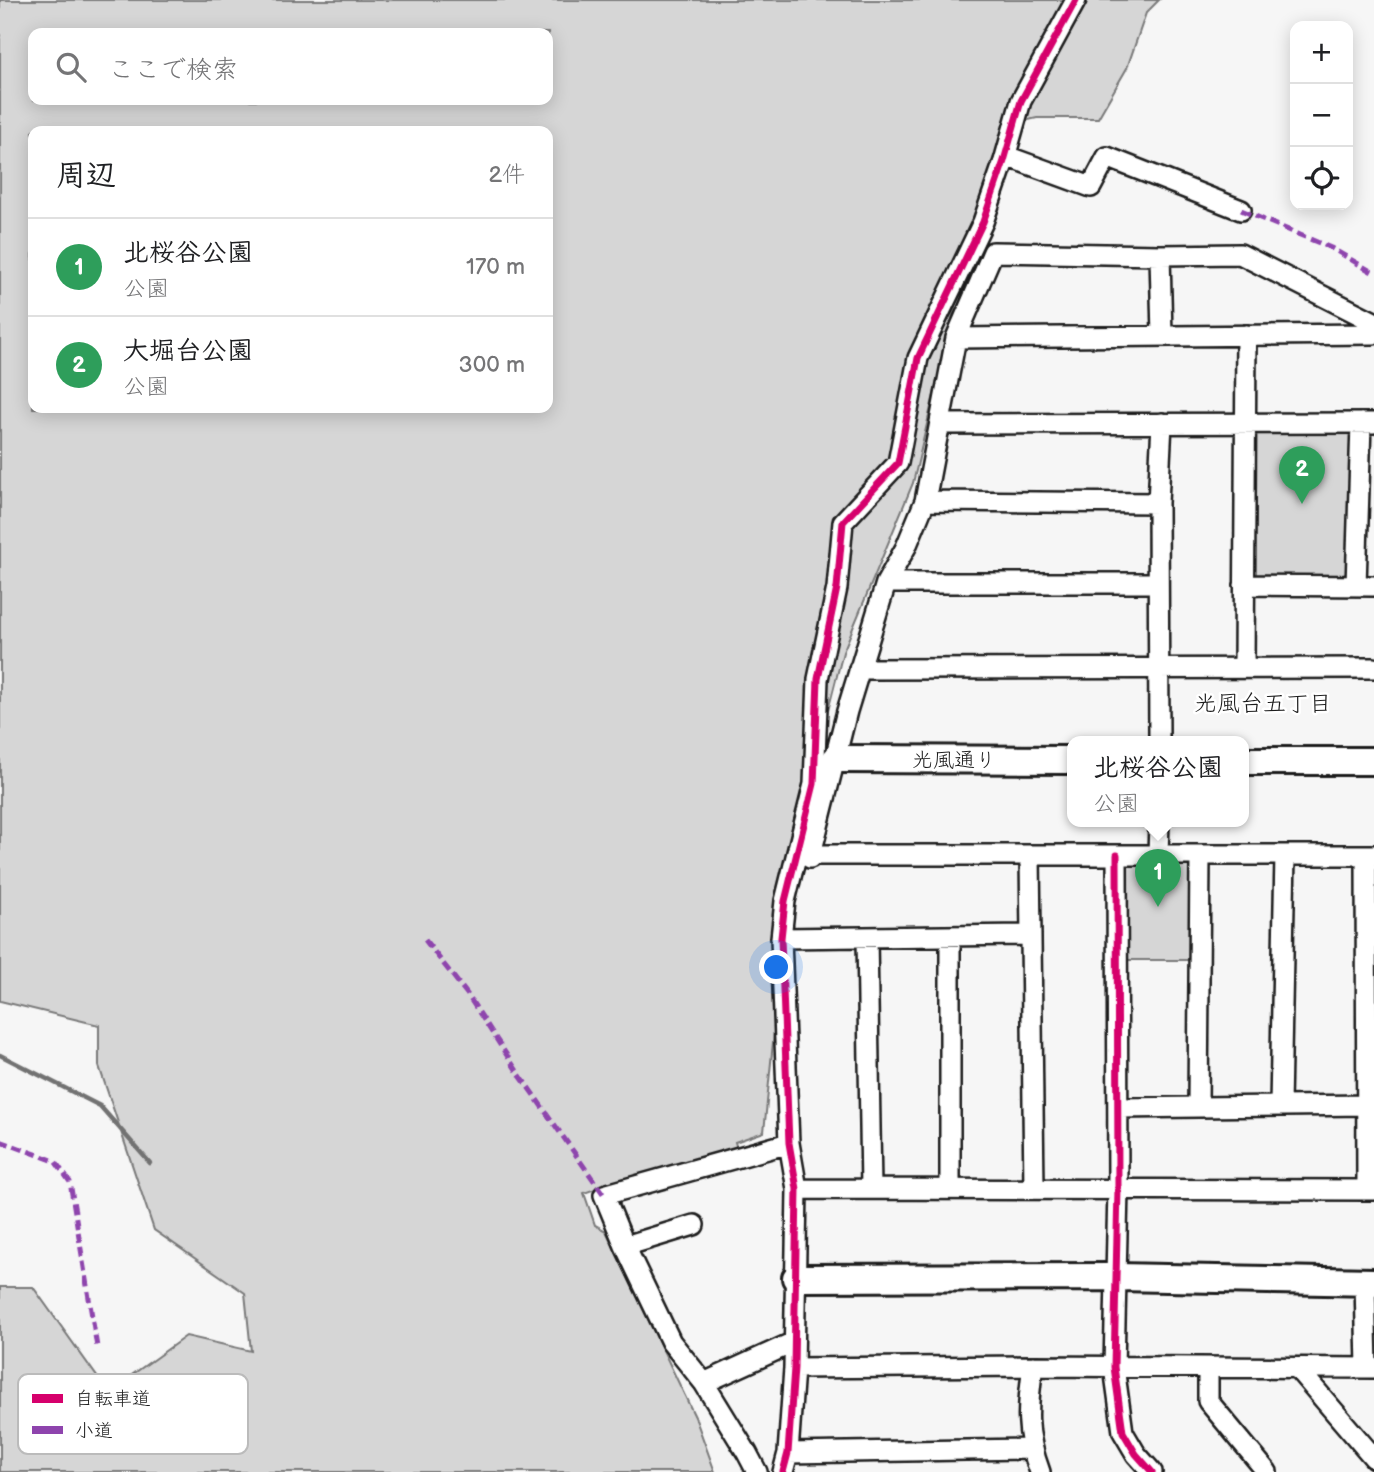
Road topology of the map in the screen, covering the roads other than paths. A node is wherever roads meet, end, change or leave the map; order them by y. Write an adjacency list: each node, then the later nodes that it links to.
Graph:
1 (1076, 0): 2 (street)
2 (1006, 156): 3 (street); 41 (street)
3 (1241, 210)
4 (1160, 255): 5 (street); 8 (street); 9 (street)
5 (1374, 322)
6 (1374, 334): 7 (street)
7 (1246, 335): 8 (street); 10 (street)
8 (1162, 336): 9 (street)
9 (957, 338): 13 (street)
10 (1245, 422): 11 (street); 12 (street); 19 (street)
11 (1162, 423): 13 (street); 16 (street)
12 (1367, 423): 15 (street)
13 (941, 424): 14 (street)
14 (925, 501): 16 (street); 17 (street)
15 (1366, 502): 20 (street)
16 (1158, 503): 18 (street)
17 (886, 583): 18 (street); 24 (street)
18 (1158, 583): 21 (street)
19 (1244, 585): 20 (street); 22 (street)
20 (1365, 586)
21 (1158, 666): 22 (street); 24 (street); 25 (street)
22 (1244, 667): 23 (street)
23 (1374, 667)
24 (859, 669): 26 (street)
25 (1159, 736)
26 (836, 759): 27 (street, 光風通り); 31 (street)
27 (1067, 760)
28 (1249, 761): 29 (street)
29 (1374, 761)
30 (1158, 827): 34 (street)
31 (811, 855): 32 (street); 41 (street)
32 (1030, 855): 33 (street); 38 (street)
33 (1117, 855): 34 (street); 45 (street)
34 (1158, 855): 35 (street)
35 (1200, 855): 36 (street); 44 (street)
36 (1285, 855): 37 (street); 43 (street)
37 (1370, 855): 42 (street)
38 (1031, 935): 39 (street); 50 (street)
39 (950, 936): 40 (street); 49 (street)
40 (867, 937): 41 (street); 48 (street)
41 (781, 938): 46 (street)
42 (1367, 1105): 43 (street); 52 (street)
43 (1280, 1106): 44 (street)
44 (1198, 1107): 45 (street)
45 (1118, 1108): 51 (street)
46 (789, 1143): 47 (street); 54 (street)
47 (797, 1189): 48 (street); 56 (street)
48 (871, 1189): 49 (street)
49 (950, 1189): 50 (street)
50 (1034, 1189): 51 (street)
51 (1118, 1189): 52 (street); 55 (street)
52 (1370, 1190)
53 (694, 1225): 54 (street)
54 (625, 1246): 65 (street)
55 (1117, 1277): 56 (street); 57 (street); 60 (street)
56 (796, 1278): 58 (street)
57 (1369, 1282): 64 (street)
58 (794, 1342): 61 (street); 65 (street)
59 (1033, 1366): 60 (street); 61 (street); 66 (street)
60 (1114, 1367): 62 (street); 71 (street)
61 (794, 1368): 68 (street)
62 (1208, 1368): 63 (street); 72 (street)
63 (1297, 1368): 64 (street); 67 (street)
64 (1370, 1368)
65 (704, 1383): 69 (street)
66 (1031, 1449): 68 (street); 70 (street)
67 (1374, 1458)
68 (785, 1462)
69 (757, 1472)
70 (1040, 1472)
71 (1152, 1472)
72 (1267, 1472)

